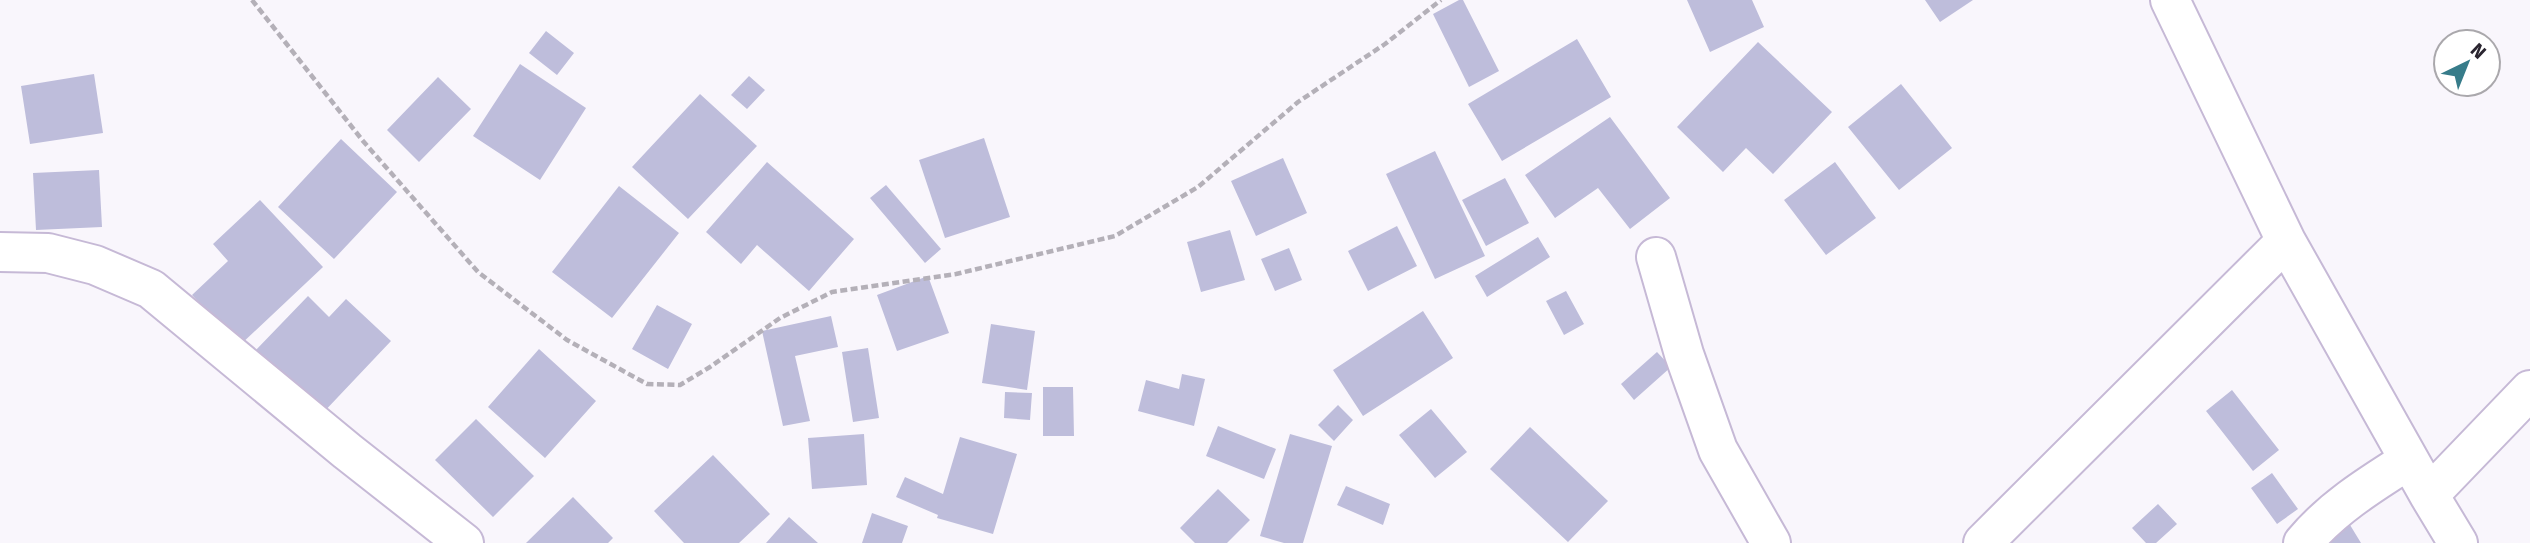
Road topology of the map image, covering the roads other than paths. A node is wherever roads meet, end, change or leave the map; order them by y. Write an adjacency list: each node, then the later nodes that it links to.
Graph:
1 (2170, 0): 2 (street)
2 (2286, 241): 6 (street); 8 (street)
3 (0, 252): 9 (street)
4 (1656, 257): 10 (street)
5 (2530, 390): 7 (street)
6 (2409, 460): 7 (street); 12 (street)
7 (2429, 495): 13 (street)
8 (2014, 525): 11 (street)
9 (464, 543)
10 (1771, 543)
11 (1983, 543)
12 (2303, 543)
13 (2458, 543)

